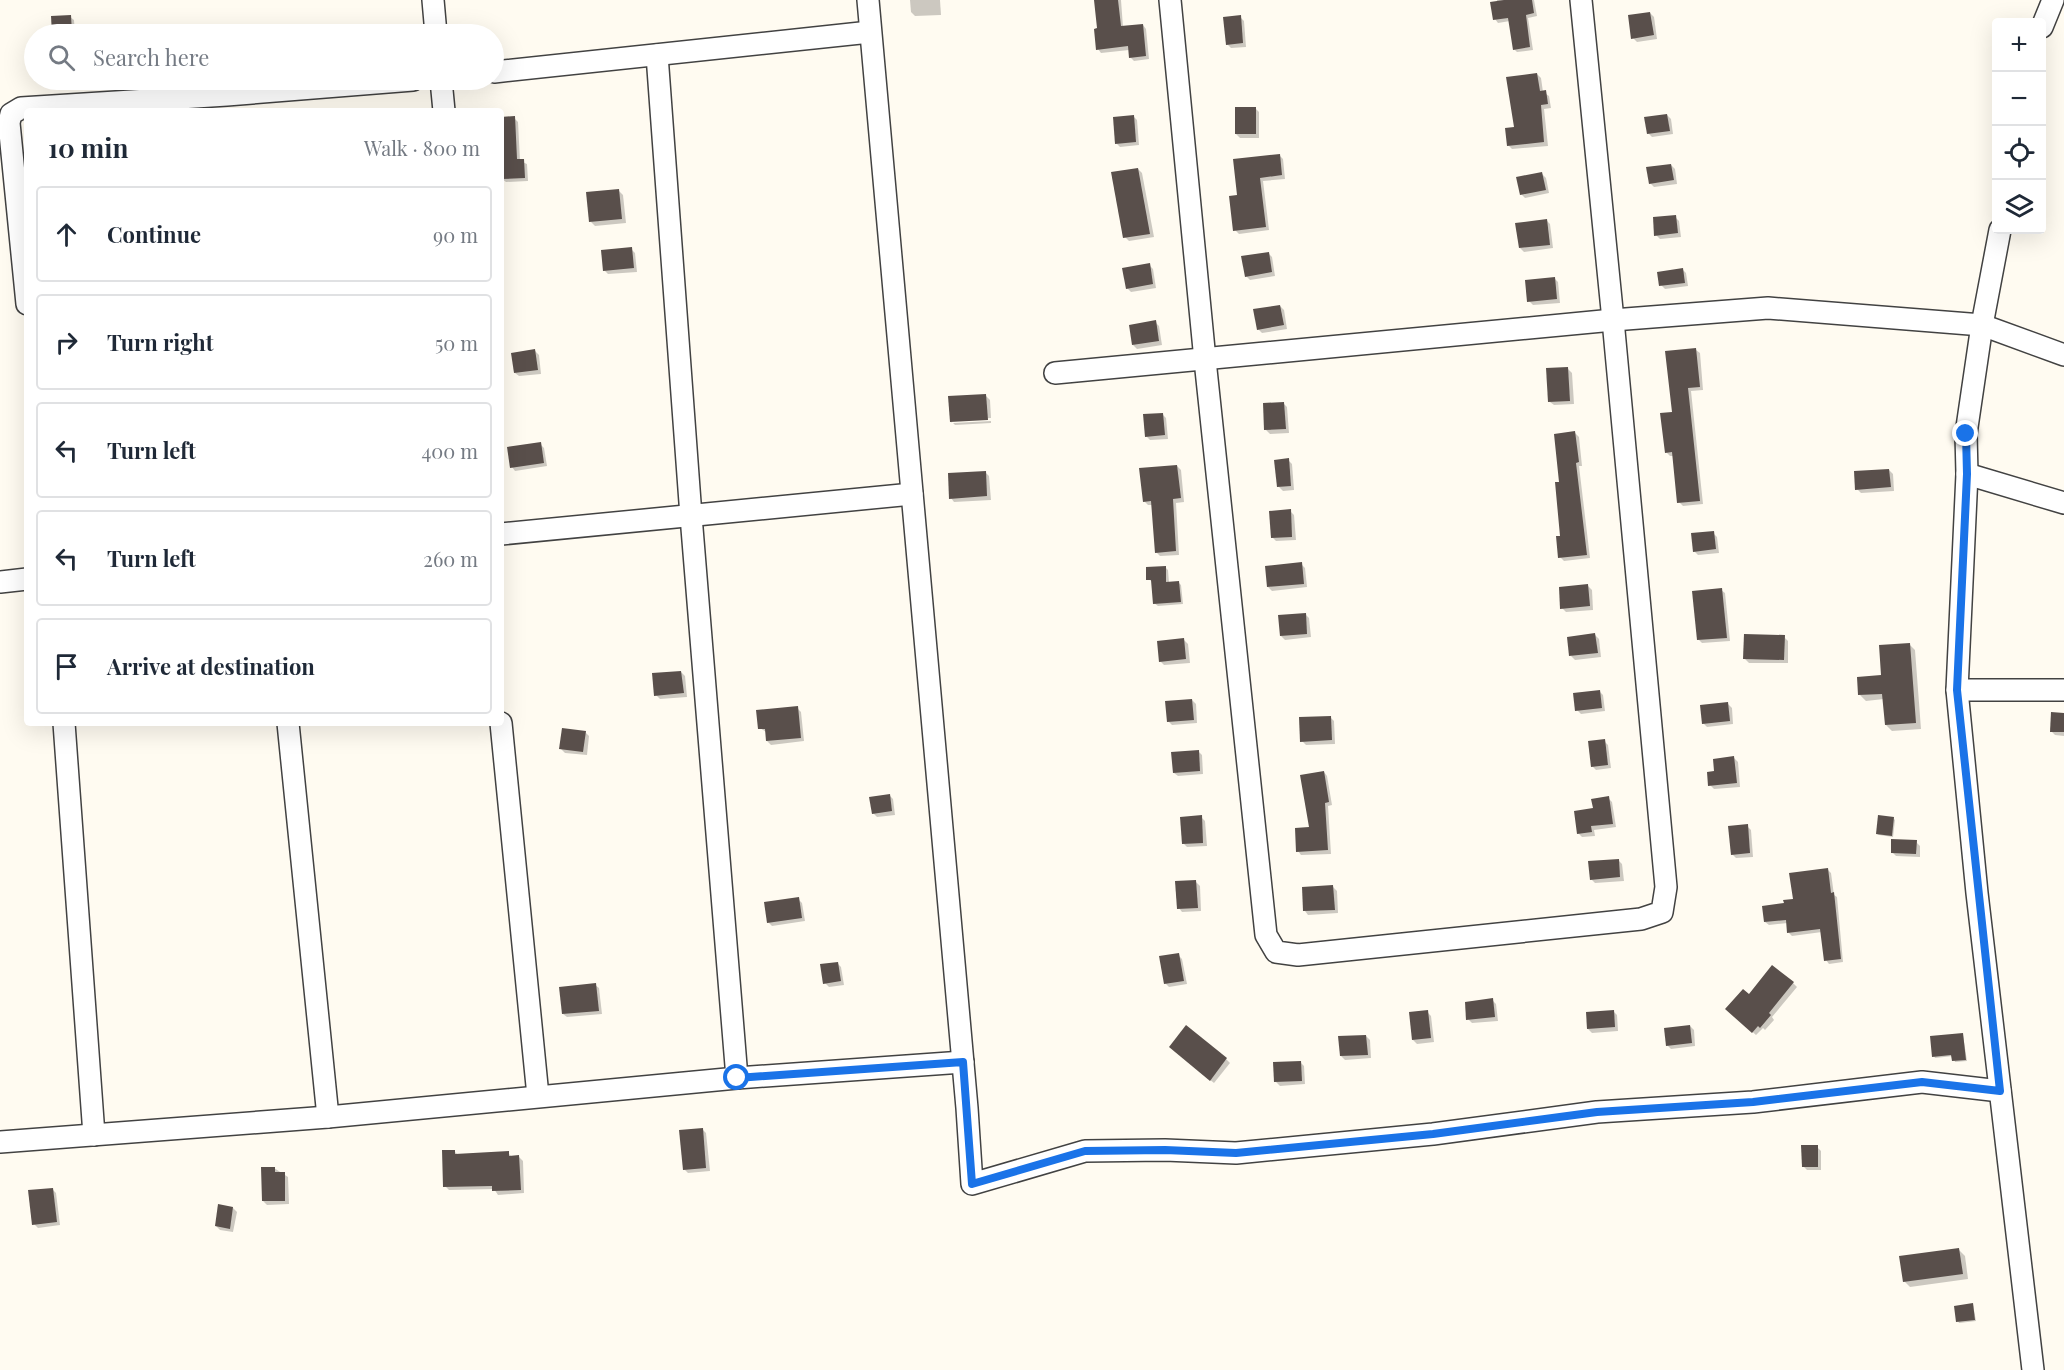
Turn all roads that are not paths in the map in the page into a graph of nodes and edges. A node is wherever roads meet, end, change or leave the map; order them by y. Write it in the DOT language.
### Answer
graph roads {
  1 [pos="433,0"];
  2 [pos="868,0"];
  3 [pos="1170,0"];
  4 [pos="1581,0"];
  5 [pos="2053,0"];
  6 [pos="2046,18"];
  7 [pos="435,24"];
  8 [pos="870,32"];
  9 [pos="657,55"];
  10 [pos="504,71"];
  11 [pos="332,90"];
  12 [pos="442,90"];
  13 [pos="227,103"];
  14 [pos="444,108"];
  15 [pos="1999,234"];
  16 [pos="24,274"];
  17 [pos="1613,320"];
  18 [pos="1982,325"];
  19 [pos="2064,355"];
  20 [pos="1205,360"];
  21 [pos="1054,373"];
  22 [pos="1967,474"];
  23 [pos="912,494"];
  24 [pos="2064,503"];
  25 [pos="691,516"];
  26 [pos="504,534"];
  27 [pos="24,579"];
  28 [pos="0,582"];
  29 [pos="1957,690"];
  30 [pos="2064,690"];
  31 [pos="64,726"];
  32 [pos="288,726"];
  33 [pos="501,726"];
  34 [pos="963,1062"];
  35 [pos="737,1078"];
  36 [pos="2000,1091"];
  37 [pos="538,1096"];
  38 [pos="328,1117"];
  39 [pos="94,1135"];
  40 [pos="0,1142"];
  41 [pos="2033,1370"];
  1 -- 7 [label="street"];
  2 -- 8 [label="street"];
  3 -- 20 [label="street"];
  4 -- 17 [label="street"];
  5 -- 6 [label="street"];
  8 -- 9 [label="street"];
  8 -- 23 [label="street"];
  9 -- 10 [label="street"];
  9 -- 25 [label="street"];
  11 -- 13 [label="street"];
  12 -- 14 [label="street"];
  13 -- 16 [label="street"];
  15 -- 18 [label="street"];
  17 -- 18 [label="street"];
  17 -- 20 [label="street"];
  17 -- 20 [label="street"];
  18 -- 19 [label="street"];
  18 -- 22 [label="street"];
  20 -- 21 [label="street"];
  22 -- 24 [label="street"];
  22 -- 29 [label="street"];
  23 -- 25 [label="street"];
  23 -- 34 [label="street"];
  25 -- 26 [label="street"];
  25 -- 35 [label="street"];
  27 -- 28 [label="street"];
  29 -- 30 [label="street"];
  29 -- 36 [label="street"];
  31 -- 39 [label="street"];
  32 -- 38 [label="street"];
  33 -- 37 [label="street"];
  34 -- 35 [label="street"];
  34 -- 36 [label="street"];
  35 -- 37 [label="street"];
  36 -- 41 [label="street"];
  37 -- 38 [label="street"];
  38 -- 39 [label="street"];
  39 -- 40 [label="street"];
}
